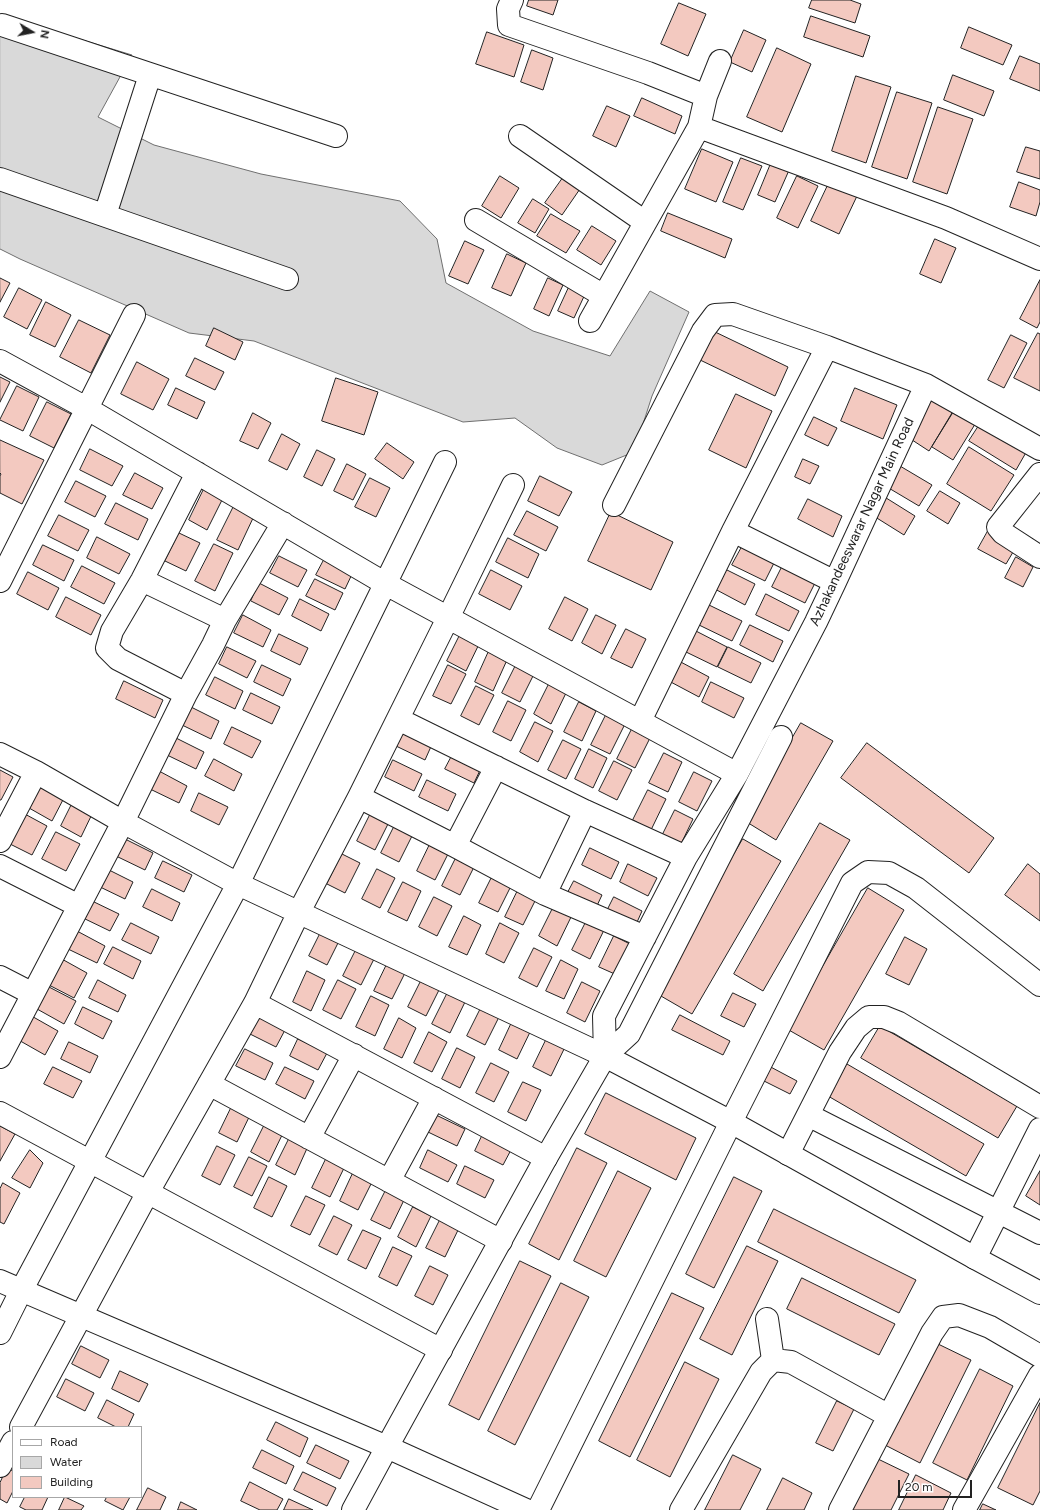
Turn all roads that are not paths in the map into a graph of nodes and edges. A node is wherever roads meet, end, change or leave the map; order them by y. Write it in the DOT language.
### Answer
graph roads {
  1 [pos="512,0"];
  2 [pos="2,26"];
  3 [pos="720,61"];
  4 [pos="150,75"];
  5 [pos="706,96"];
  6 [pos="699,127"];
  7 [pos="336,136"];
  8 [pos="520,136"];
  9 [pos="0,179"];
  10 [pos="105,215"];
  11 [pos="476,220"];
  12 [pos="645,222"];
  13 [pos="1040,259"];
  14 [pos="287,279"];
  15 [pos="604,296"];
  16 [pos="134,315"];
  17 [pos="590,321"];
  18 [pos="827,347"];
  19 [pos="0,361"];
  20 [pos="926,385"];
  21 [pos="86,408"];
  22 [pos="1040,449"];
  23 [pos="445,462"];
  24 [pos="198,473"];
  25 [pos="1040,474"];
  26 [pos="513,485"];
  27 [pos="614,505"];
  28 [pos="283,523"];
  29 [pos="734,531"];
  30 [pos="1040,557"];
  31 [pos="142,580"];
  32 [pos="0,581"];
  33 [pos="835,582"];
  34 [pos="386,584"];
  35 [pos="448,618"];
  36 [pos="225,620"];
  37 [pos="186,694"];
  38 [pos="398,719"];
  39 [pos="640,722"];
  40 [pos="782,737"];
  41 [pos="0,754"];
  42 [pos="496,767"];
  43 [pos="36,772"];
  44 [pos="737,774"];
  45 [pos="359,797"];
  46 [pos="585,811"];
  47 [pos="124,822"];
  48 [pos="0,841"];
  49 [pos="455,846"];
  50 [pos="686,857"];
  51 [pos="0,866"];
  52 [pos="238,884"];
  53 [pos="545,894"];
  54 [pos="79,906"];
  55 [pos="299,912"];
  56 [pos="645,937"];
  57 [pos="0,977"];
  58 [pos="1040,985"];
  59 [pos="33,994"];
  60 [pos="255,1003"];
  61 [pos="354,1055"];
  62 [pos="605,1056"];
  63 [pos="0,1057"];
  64 [pos="209,1084"];
  65 [pos="434,1098"];
  66 [pos="1040,1107"];
  67 [pos="0,1113"];
  68 [pos="808,1115"];
  69 [pos="731,1122"];
  70 [pos="1040,1129"];
  71 [pos="309,1138"];
  72 [pos="788,1154"];
  73 [pos="546,1158"];
  74 [pos="91,1162"];
  75 [pos="389,1181"];
  76 [pos="148,1192"];
  77 [pos="998,1211"];
  78 [pos="1040,1233"];
  79 [pos="501,1241"];
  80 [pos="975,1258"];
  81 [pos="0,1281"];
  82 [pos="21,1291"];
  83 [pos="1040,1293"];
  84 [pos="82,1316"];
  85 [pos="767,1319"];
  86 [pos="0,1333"];
  87 [pos="441,1350"];
  88 [pos="1040,1356"];
  89 [pos="773,1360"];
  90 [pos="1040,1375"];
  91 [pos="889,1416"];
  92 [pos="22,1426"];
  93 [pos="12,1444"];
  94 [pos="387,1447"];
  95 [pos="0,1466"];
  96 [pos="490,1502"];
  97 [pos="353,1510"];
  98 [pos="526,1510"];
  99 [pos="538,1510"];
  100 [pos="681,1510"];
  101 [pos="840,1510"];
  102 [pos="964,1510"];
  1 -- 5 [label="street"];
  2 -- 4 [label="street"];
  3 -- 5 [label="street"];
  4 -- 7 [label="street"];
  4 -- 10 [label="street"];
  5 -- 6 [label="street"];
  6 -- 12 [label="street"];
  6 -- 13 [label="street"];
  8 -- 12 [label="street"];
  9 -- 10 [label="street"];
  10 -- 14 [label="street"];
  11 -- 15 [label="street"];
  12 -- 15 [label="street"];
  15 -- 17 [label="street"];
  16 -- 21 [label="street"];
  18 -- 20 [label="street"];
  18 -- 27 [label="street"];
  18 -- 29 [label="street"];
  19 -- 21 [label="street"];
  20 -- 22 [label="street"];
  20 -- 33 [label="street, Azhakandeeswarar Nagar Main Road"];
  21 -- 24 [label="street"];
  21 -- 32 [label="street"];
  23 -- 34 [label="street"];
  24 -- 28 [label="street"];
  24 -- 31 [label="street"];
  25 -- 30 [label="street"];
  26 -- 35 [label="street"];
  28 -- 34 [label="street"];
  28 -- 36 [label="street"];
  29 -- 33 [label="street"];
  29 -- 39 [label="street"];
  31 -- 36 [label="street"];
  31 -- 37 [label="street"];
  33 -- 44 [label="street, Azhakandeeswarar Nagar Main Road"];
  34 -- 35 [label="street"];
  34 -- 52 [label="street"];
  35 -- 38 [label="street"];
  35 -- 39 [label="street"];
  36 -- 37 [label="street"];
  37 -- 47 [label="street"];
  38 -- 42 [label="street"];
  38 -- 45 [label="street"];
  39 -- 44 [label="street"];
  40 -- 62 [label="street"];
  41 -- 43 [label="street"];
  42 -- 46 [label="street"];
  42 -- 49 [label="street"];
  43 -- 47 [label="street"];
  43 -- 48 [label="street"];
  44 -- 50 [label="street, Azhakandeeswarar Nagar Main Road"];
  45 -- 49 [label="street"];
  45 -- 55 [label="street"];
  46 -- 50 [label="street"];
  46 -- 53 [label="street"];
  47 -- 52 [label="street"];
  47 -- 54 [label="street"];
  49 -- 53 [label="street"];
  50 -- 56 [label="street, Azhakandeeswarar Nagar Main Road"];
  51 -- 54 [label="street"];
  52 -- 55 [label="street"];
  52 -- 74 [label="street"];
  53 -- 56 [label="street"];
  54 -- 59 [label="street"];
  55 -- 60 [label="street"];
  55 -- 62 [label="street"];
  56 -- 62 [label="street, Azhakandeeswarar Nagar Main Road"];
  57 -- 59 [label="street"];
  58 -- 69 [label="street"];
  59 -- 63 [label="street"];
  60 -- 61 [label="street"];
  60 -- 64 [label="street"];
  61 -- 65 [label="street"];
  61 -- 71 [label="street"];
  62 -- 69 [label="street"];
  62 -- 73 [label="street"];
  64 -- 71 [label="street"];
  64 -- 76 [label="street"];
  65 -- 73 [label="street"];
  65 -- 75 [label="street"];
  66 -- 68 [label="street"];
  67 -- 74 [label="street"];
  68 -- 72 [label="street"];
  68 -- 77 [label="street"];
  69 -- 72 [label="street"];
  69 -- 99 [label="street"];
  70 -- 77 [label="street"];
  71 -- 75 [label="street"];
  72 -- 80 [label="street"];
  73 -- 79 [label="street"];
  74 -- 76 [label="street"];
  74 -- 82 [label="street"];
  75 -- 79 [label="street"];
  76 -- 84 [label="street"];
  76 -- 87 [label="street"];
  77 -- 78 [label="street"];
  77 -- 80 [label="street"];
  79 -- 87 [label="street"];
  80 -- 83 [label="street"];
  81 -- 82 [label="street"];
  82 -- 84 [label="street"];
  82 -- 86 [label="street"];
  84 -- 92 [label="street"];
  84 -- 94 [label="street"];
  85 -- 89 [label="street"];
  87 -- 94 [label="street"];
  88 -- 91 [label="street"];
  89 -- 91 [label="street"];
  89 -- 100 [label="street"];
  90 -- 102 [label="street"];
  91 -- 101 [label="street"];
  93 -- 95 [label="street"];
  94 -- 96 [label="street"];
  94 -- 97 [label="street"];
  96 -- 98 [label="street"];
}
